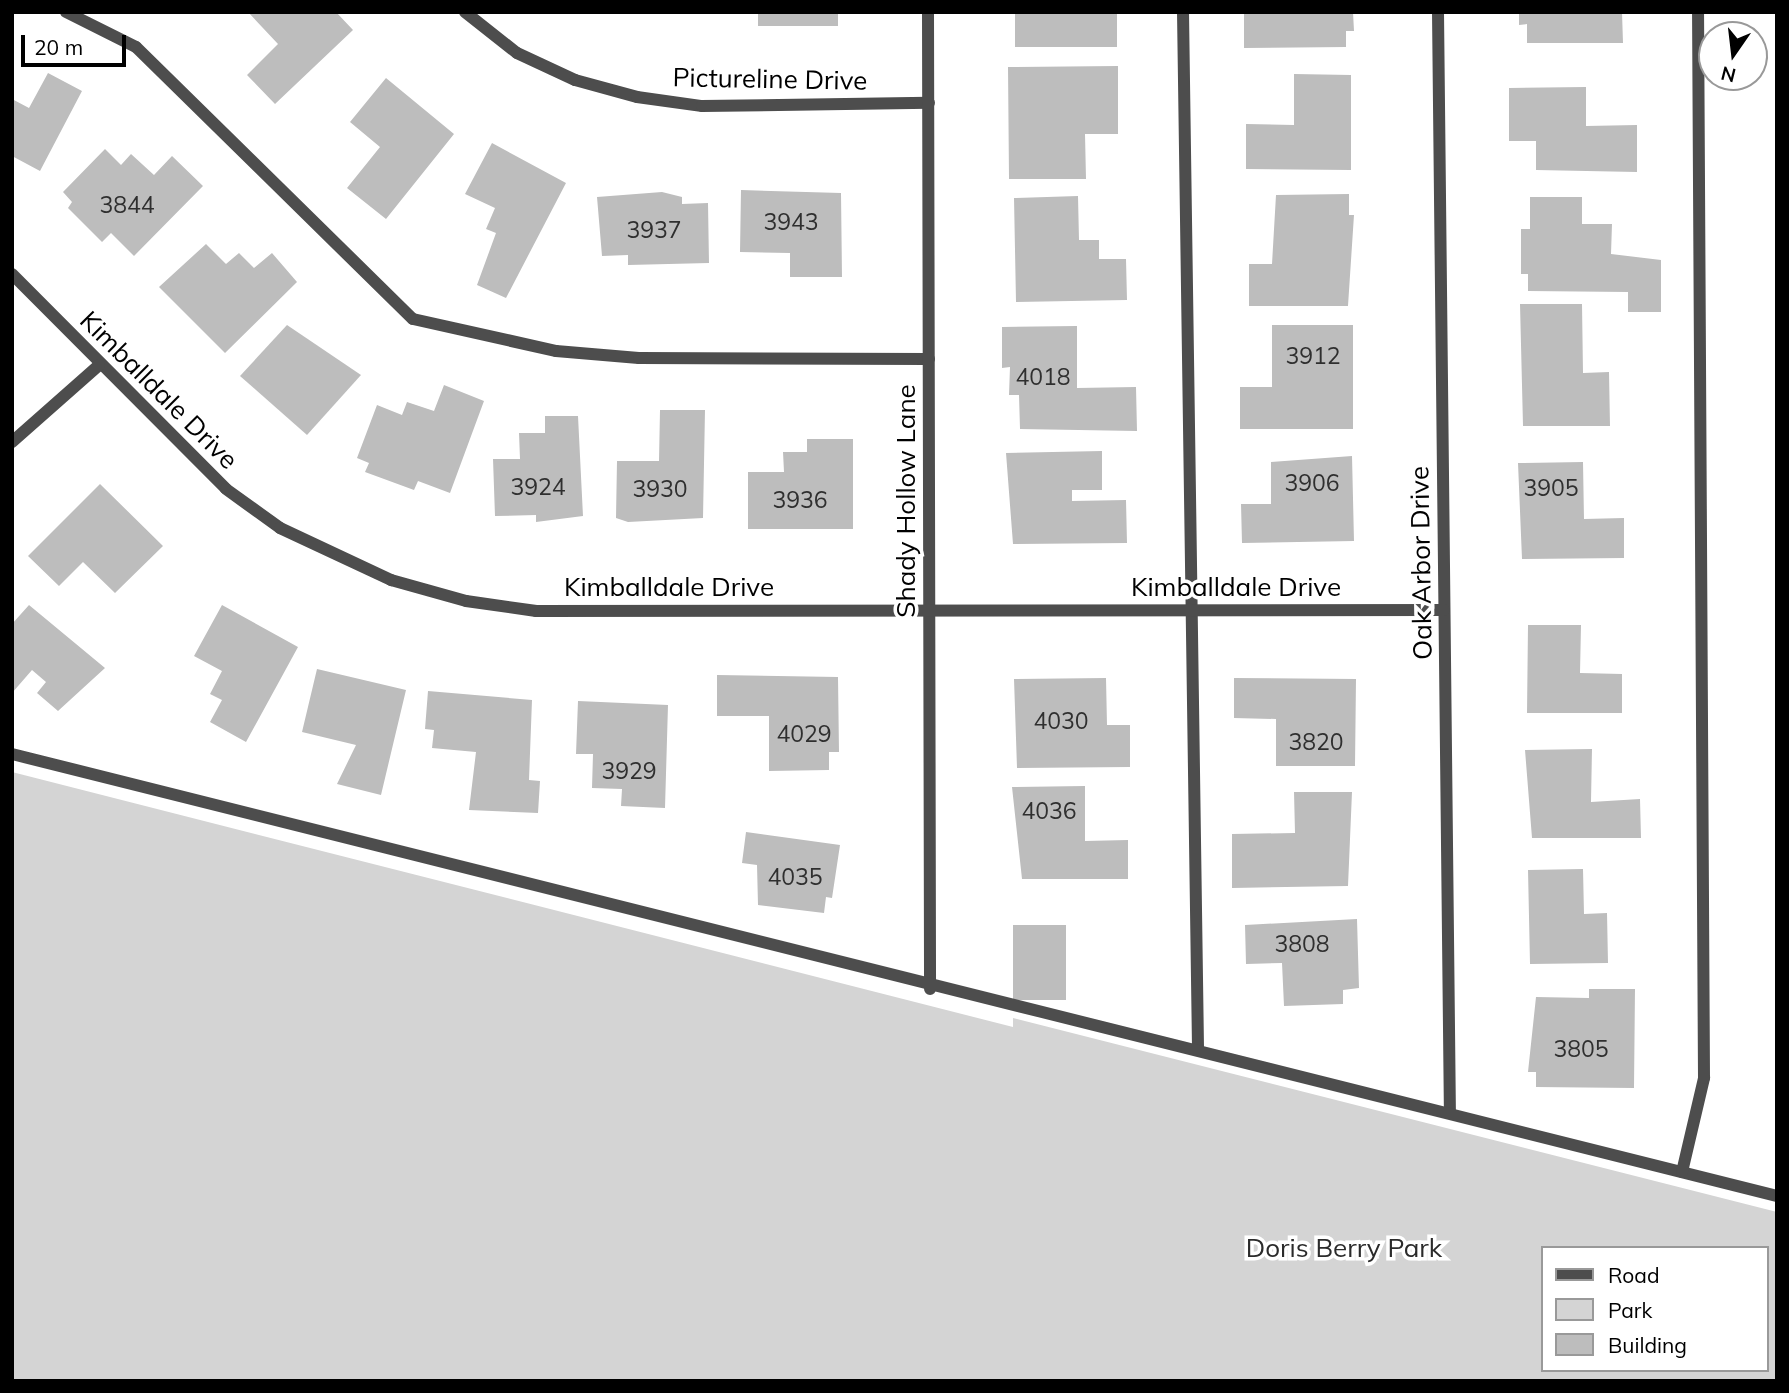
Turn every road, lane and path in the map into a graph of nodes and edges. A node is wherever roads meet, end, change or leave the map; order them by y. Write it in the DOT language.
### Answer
graph roads {
  1 [pos="66,12"];
  2 [pos="465,12"];
  3 [pos="928,12"];
  4 [pos="1183,12"];
  5 [pos="1438,12"];
  6 [pos="1698,12"];
  7 [pos="929,103"];
  8 [pos="12,274"];
  9 [pos="929,359"];
  10 [pos="99,365"];
  11 [pos="12,442"];
  12 [pos="929,609"];
  13 [pos="1189,610"];
  14 [pos="1444,611"];
  15 [pos="12,754"];
  16 [pos="930,989"];
  17 [pos="1198,1049"];
  18 [pos="1450,1113"];
  19 [pos="1682,1172"];
  20 [pos="1777,1196"];
  1 -- 9 [label="street"];
  2 -- 7 [label="street, Pictureline Drive"];
  3 -- 7 [label="street, Shady Hollow Lane"];
  4 -- 13 [label="street"];
  5 -- 14 [label="street, Oak Arbor Drive"];
  6 -- 19 [label="street"];
  7 -- 9 [label="street, Shady Hollow Lane"];
  8 -- 10 [label="street, Kimballdale Drive"];
  9 -- 12 [label="street, Shady Hollow Lane"];
  10 -- 11 [label="street"];
  10 -- 12 [label="street, Kimballdale Drive"];
  12 -- 13 [label="street, Kimballdale Drive"];
  12 -- 16 [label="street, Shady Hollow Lane"];
  13 -- 14 [label="street, Kimballdale Drive"];
  13 -- 17 [label="street"];
  14 -- 18 [label="street, Oak Arbor Drive"];
  15 -- 16 [label="street"];
  16 -- 17 [label="street"];
  17 -- 18 [label="street"];
  18 -- 19 [label="street"];
  19 -- 20 [label="street"];
}
